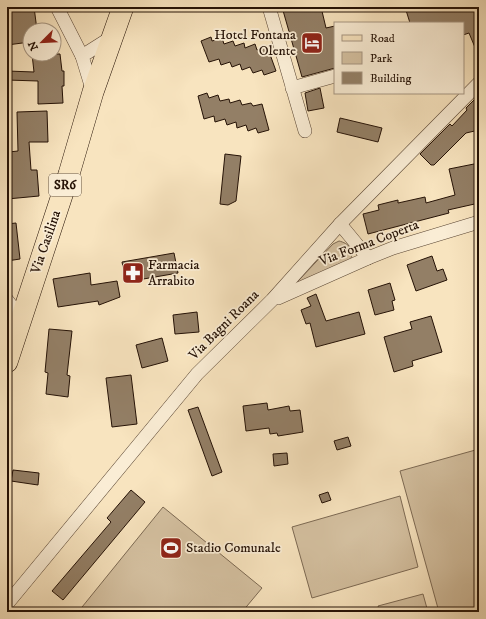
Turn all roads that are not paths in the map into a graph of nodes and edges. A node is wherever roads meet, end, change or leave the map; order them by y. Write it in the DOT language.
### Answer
graph roads {
  1 [pos="57,7"];
  2 [pos="123,7"];
  3 [pos="269,7"];
  4 [pos="112,36"];
  5 [pos="82,56"];
  6 [pos="334,76"];
  7 [pos="479,83"];
  8 [pos="292,88"];
  9 [pos="93,92"];
  10 [pos="305,131"];
  11 [pos="479,222"];
  12 [pos="340,224"];
  13 [pos="368,258"];
  14 [pos="7,300"];
  15 [pos="272,300"];
  16 [pos="21,318"];
  17 [pos="7,362"];
  18 [pos="7,604"];
  1 -- 5 [label="street"];
  2 -- 4 [label="main road, Via Casilina / SR6"];
  3 -- 8 [label="street"];
  4 -- 5 [label="street"];
  4 -- 9 [label="main road, Via Casilina / SR6"];
  5 -- 9 [label="street"];
  6 -- 8 [label="street"];
  7 -- 12 [label="street, Via Bagni Roana"];
  8 -- 10 [label="street"];
  9 -- 16 [label="main road, Via Casilina / SR6"];
  11 -- 13 [label="street, Via Forma Coperta"];
  12 -- 13 [label="street"];
  12 -- 15 [label="street, Via Bagni Roana"];
  13 -- 15 [label="street, Via Forma Coperta"];
  14 -- 16 [label="street"];
  15 -- 18 [label="street, Via Bagni Roana"];
  16 -- 17 [label="main road, Via Casilina / SR6"];
}
